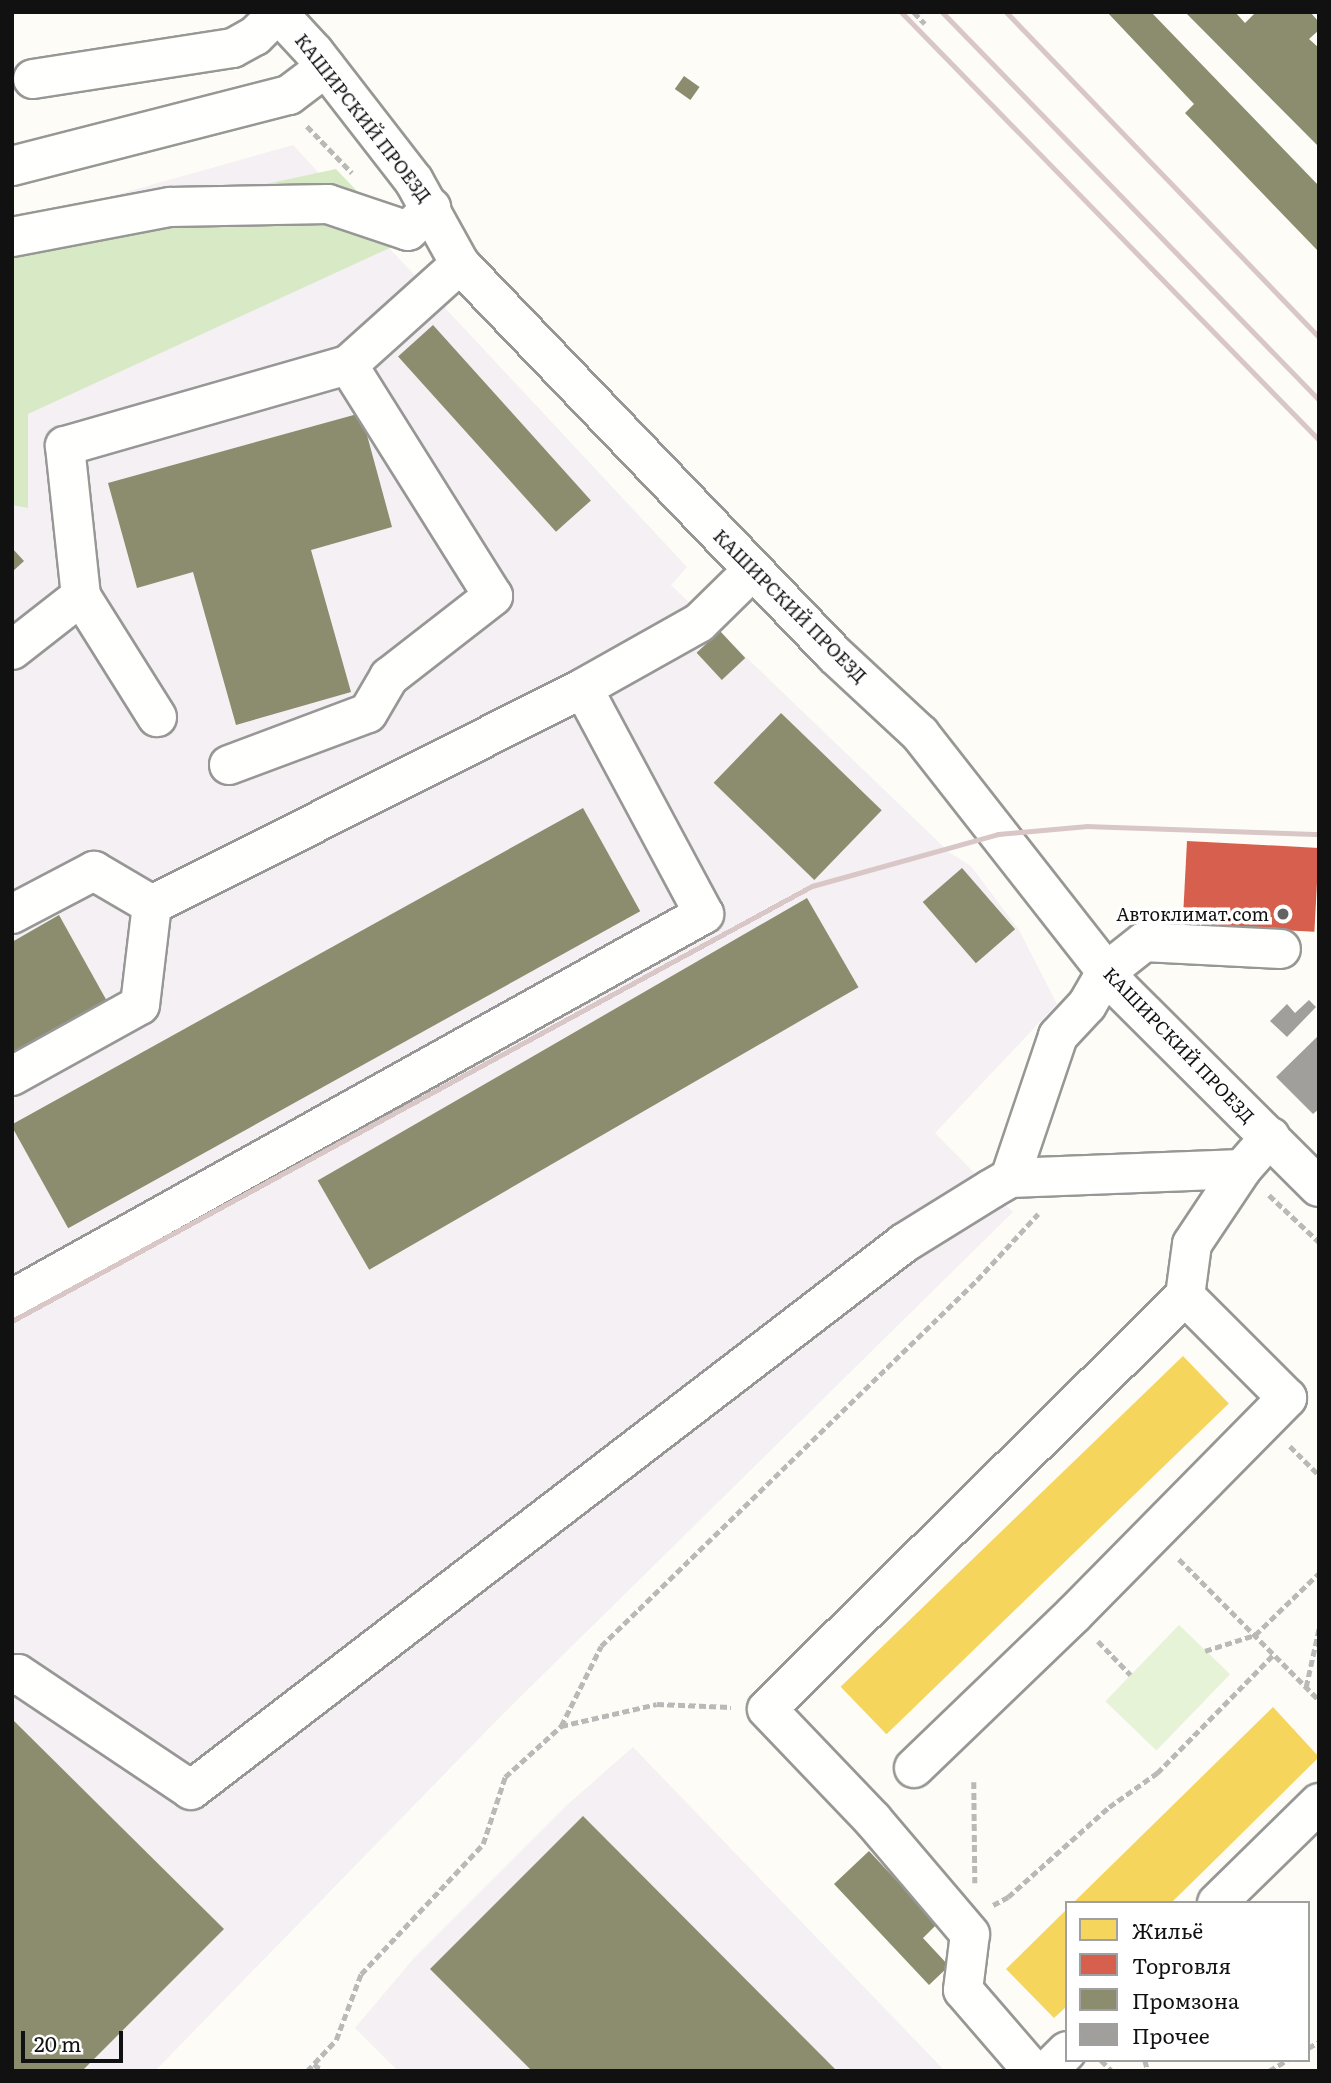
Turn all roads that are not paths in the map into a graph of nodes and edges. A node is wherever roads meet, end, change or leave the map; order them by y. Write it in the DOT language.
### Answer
graph roads {
  1 [pos="278,13"];
  2 [pos="326,67"];
  3 [pos="33,79"];
  4 [pos="12,166"];
  5 [pos="431,208"];
  6 [pos="12,237"];
  7 [pos="460,264"];
  8 [pos="348,365"];
  9 [pos="753,570"];
  10 [pos="81,596"];
  11 [pos="12,650"];
  12 [pos="583,688"];
  13 [pos="157,717"];
  14 [pos="229,765"];
  15 [pos="152,905"];
  16 [pos="12,914"];
  17 [pos="1281,949"];
  18 [pos="1106,972"];
  19 [pos="12,1076"];
  20 [pos="1270,1137"];
  21 [pos="1242,1169"];
  22 [pos="1010,1178"];
  23 [pos="1319,1187"];
  24 [pos="1185,1296"];
  25 [pos="12,1299"];
  26 [pos="12,1676"];
  27 [pos="914,1768"];
  28 [pos="1319,1803"];
  29 [pos="1219,1901"];
  30 [pos="1065,2053"];
  31 [pos="1033,2071"];
  32 [pos="1047,2071"];
  1 -- 2 [label="street, КАШИРСКИЙ ПРОЕЗД"];
  1 -- 3 [label="street"];
  2 -- 4 [label="street"];
  2 -- 5 [label="street, КАШИРСКИЙ ПРОЕЗД"];
  5 -- 6 [label="street"];
  5 -- 7 [label="street, КАШИРСКИЙ ПРОЕЗД"];
  7 -- 8 [label="street"];
  7 -- 9 [label="street, КАШИРСКИЙ ПРОЕЗД"];
  8 -- 10 [label="street"];
  8 -- 14 [label="street"];
  9 -- 12 [label="street"];
  9 -- 18 [label="street, КАШИРСКИЙ ПРОЕЗД"];
  10 -- 11 [label="street"];
  10 -- 13 [label="street"];
  12 -- 15 [label="street"];
  12 -- 25 [label="street"];
  15 -- 16 [label="street"];
  15 -- 19 [label="street"];
  17 -- 18 [label="street"];
  18 -- 20 [label="street, КАШИРСКИЙ ПРОЕЗД"];
  18 -- 22 [label="street"];
  20 -- 21 [label="street"];
  20 -- 23 [label="street, КАШИРСКИЙ ПРОЕЗД"];
  21 -- 22 [label="street"];
  21 -- 24 [label="street"];
  22 -- 26 [label="street"];
  24 -- 27 [label="street"];
  24 -- 31 [label="street"];
  28 -- 29 [label="street"];
  30 -- 32 [label="street"];
}
